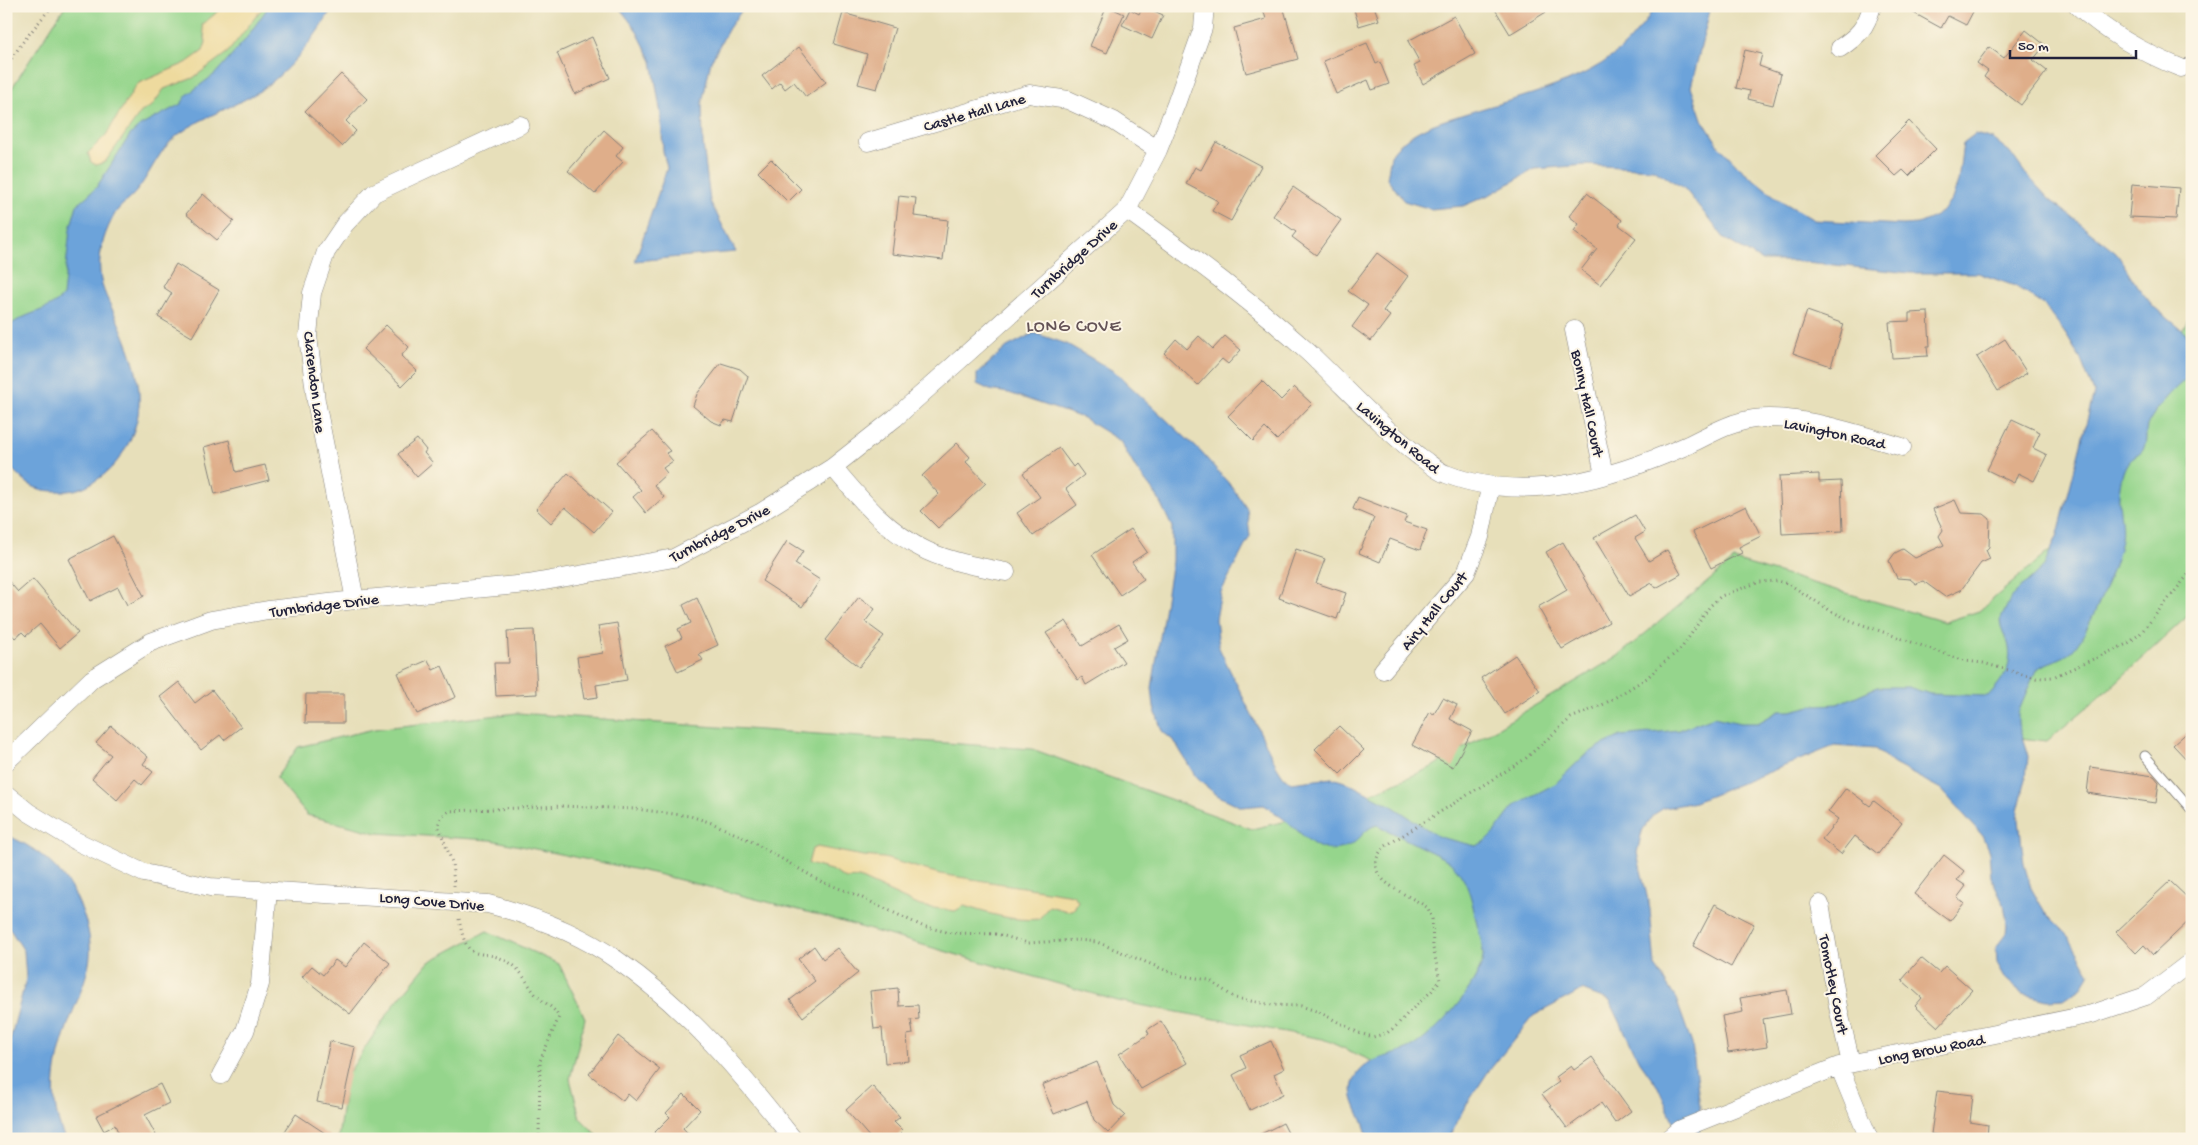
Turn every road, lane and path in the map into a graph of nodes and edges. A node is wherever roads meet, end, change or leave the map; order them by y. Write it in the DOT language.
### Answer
graph roads {
  1 [pos="52,6"];
  2 [pos="1205,6"];
  3 [pos="1872,6"];
  4 [pos="2078,6"];
  5 [pos="1840,48"];
  6 [pos="2187,65"];
  7 [pos="6,67"];
  8 [pos="520,124"];
  9 [pos="868,142"];
  10 [pos="1158,150"];
  11 [pos="1127,210"];
  12 [pos="1574,330"];
  13 [pos="1902,447"];
  14 [pos="833,466"];
  15 [pos="1604,475"];
  16 [pos="1490,488"];
  17 [pos="2192,570"];
  18 [pos="1006,572"];
  19 [pos="355,600"];
  20 [pos="1383,670"];
  21 [pos="2145,756"];
  22 [pos="6,762"];
  23 [pos="6,794"];
  24 [pos="2192,810"];
  25 [pos="268,890"];
  26 [pos="455,900"];
  27 [pos="1820,904"];
  28 [pos="2192,961"];
  29 [pos="1845,1065"];
  30 [pos="221,1075"];
  31 [pos="539,1139"];
  32 [pos="793,1139"];
  33 [pos="1668,1139"];
  34 [pos="1869,1139"];
  1 -- 7 [label="path"];
  2 -- 10 [label="street, Turnbridge Drive"];
  3 -- 5 [label="street"];
  4 -- 6 [label="street"];
  8 -- 19 [label="street, Clarendon Lane"];
  9 -- 10 [label="street, Castle Hall Lane"];
  10 -- 11 [label="street, Turnbridge Drive"];
  11 -- 14 [label="street, Turnbridge Drive"];
  11 -- 16 [label="street, Lavington Road"];
  12 -- 15 [label="street, Bonny Hall Court"];
  13 -- 15 [label="street, Lavington Road"];
  14 -- 18 [label="street"];
  14 -- 19 [label="street, Turnbridge Drive"];
  15 -- 16 [label="street, Lavington Road"];
  16 -- 20 [label="street, Airy Hall Court"];
  17 -- 26 [label="path"];
  19 -- 22 [label="street, Turnbridge Drive"];
  21 -- 24 [label="lane"];
  23 -- 25 [label="street, Long Cove Drive"];
  25 -- 26 [label="street, Long Cove Drive"];
  25 -- 30 [label="street"];
  26 -- 31 [label="path"];
  26 -- 32 [label="street, Long Cove Drive"];
  27 -- 29 [label="street, Tomotley Court"];
  28 -- 29 [label="street, Long Brow Road"];
  29 -- 33 [label="street, Long Brow Road"];
  29 -- 34 [label="street, Tomotley Court"];
}
